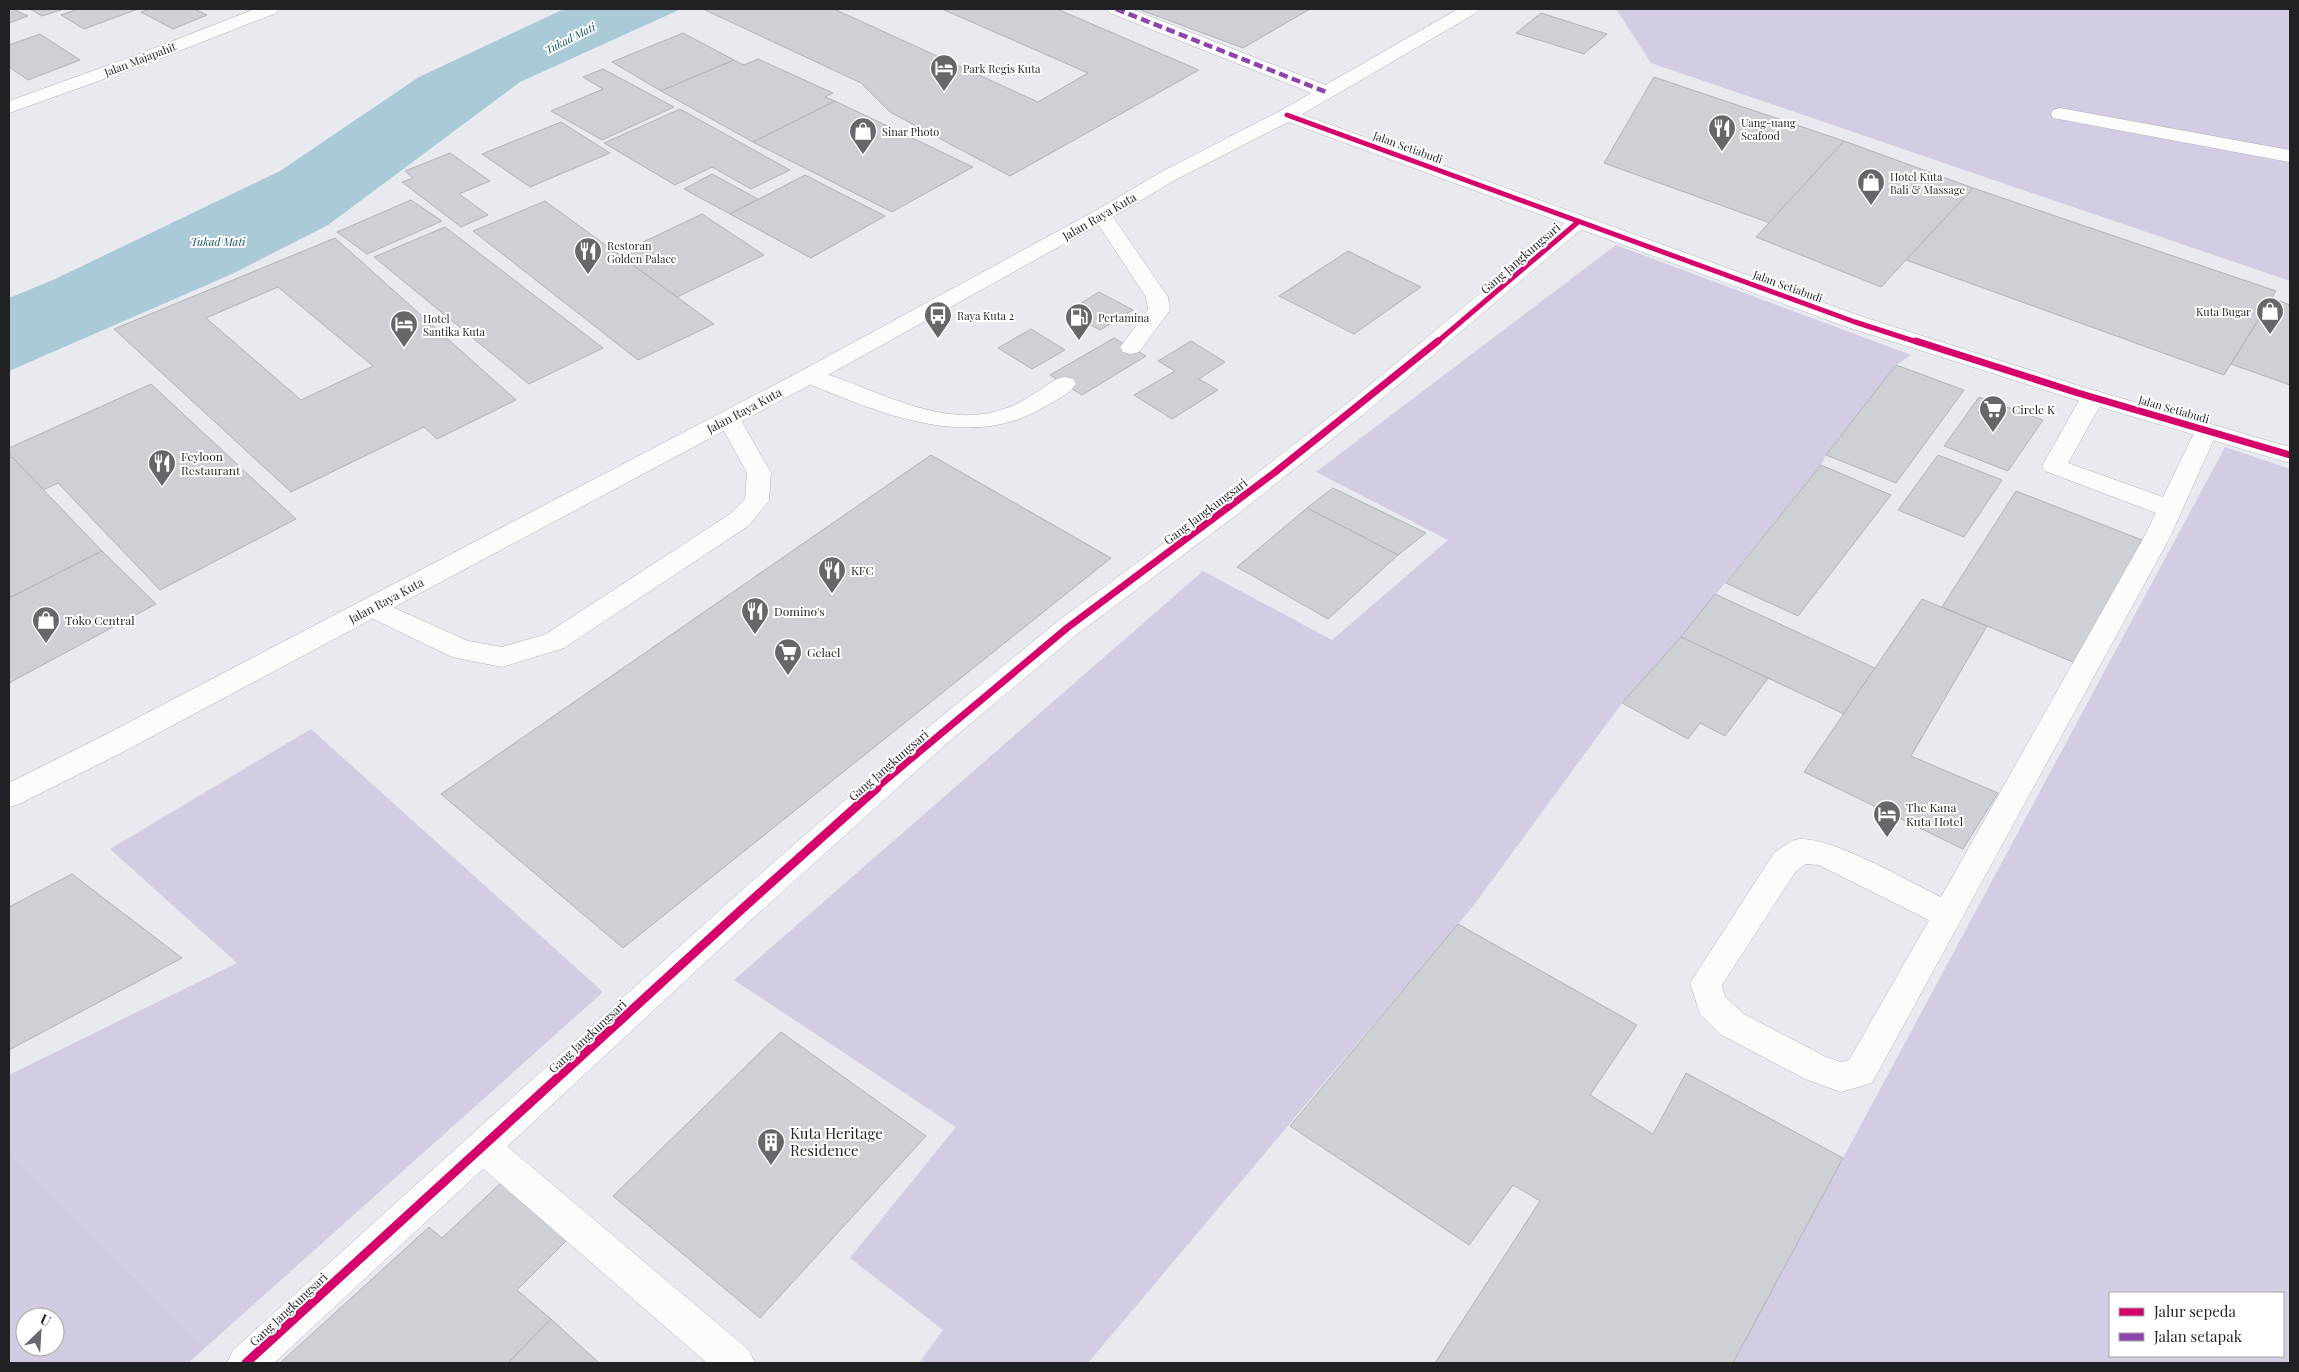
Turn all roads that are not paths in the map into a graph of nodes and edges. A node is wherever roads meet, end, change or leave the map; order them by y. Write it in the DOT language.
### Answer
graph roads {
  1 [pos="270,9"];
  2 [pos="1116,9"];
  3 [pos="1470,9"];
  4 [pos="1326,92"];
  5 [pos="9,107"];
  6 [pos="2060,114"];
  7 [pos="1287,115"];
  8 [pos="2290,156"];
  9 [pos="1102,215"];
  10 [pos="1578,222"];
  11 [pos="1131,347"];
  12 [pos="809,376"];
  13 [pos="1065,384"];
  14 [pos="2093,397"];
  15 [pos="729,418"];
  16 [pos="2206,430"];
  17 [pos="2290,455"];
  18 [pos="2170,509"];
  19 [pos="372,607"];
  20 [pos="9,796"];
  21 [pos="1948,915"];
  22 [pos="484,1148"];
  23 [pos="246,1363"];
  24 [pos="736,1363"];
  1 -- 5 [label="street, Jalan Majapahit"];
  2 -- 4 [label="street"];
  3 -- 4 [label="street, Jalan Raya Kuta"];
  4 -- 7 [label="street, Jalan Raya Kuta"];
  6 -- 8 [label="street"];
  7 -- 9 [label="street, Jalan Raya Kuta"];
  7 -- 10 [label="street, Jalan Setiabudi"];
  9 -- 11 [label="street"];
  9 -- 12 [label="street, Jalan Raya Kuta"];
  10 -- 14 [label="street, Jalan Setiabudi"];
  10 -- 22 [label="street, Gang Jangkungsari"];
  12 -- 13 [label="street"];
  12 -- 15 [label="street, Jalan Raya Kuta"];
  14 -- 16 [label="street, Jalan Setiabudi"];
  14 -- 18 [label="street"];
  15 -- 19 [label="street, Jalan Raya Kuta"];
  15 -- 19 [label="street"];
  16 -- 17 [label="street, Jalan Setiabudi"];
  16 -- 18 [label="street"];
  18 -- 21 [label="street"];
  19 -- 20 [label="street, Jalan Raya Kuta"];
  21 -- 21 [label="street"];
  22 -- 23 [label="street, Gang Jangkungsari"];
  22 -- 24 [label="street"];
}
